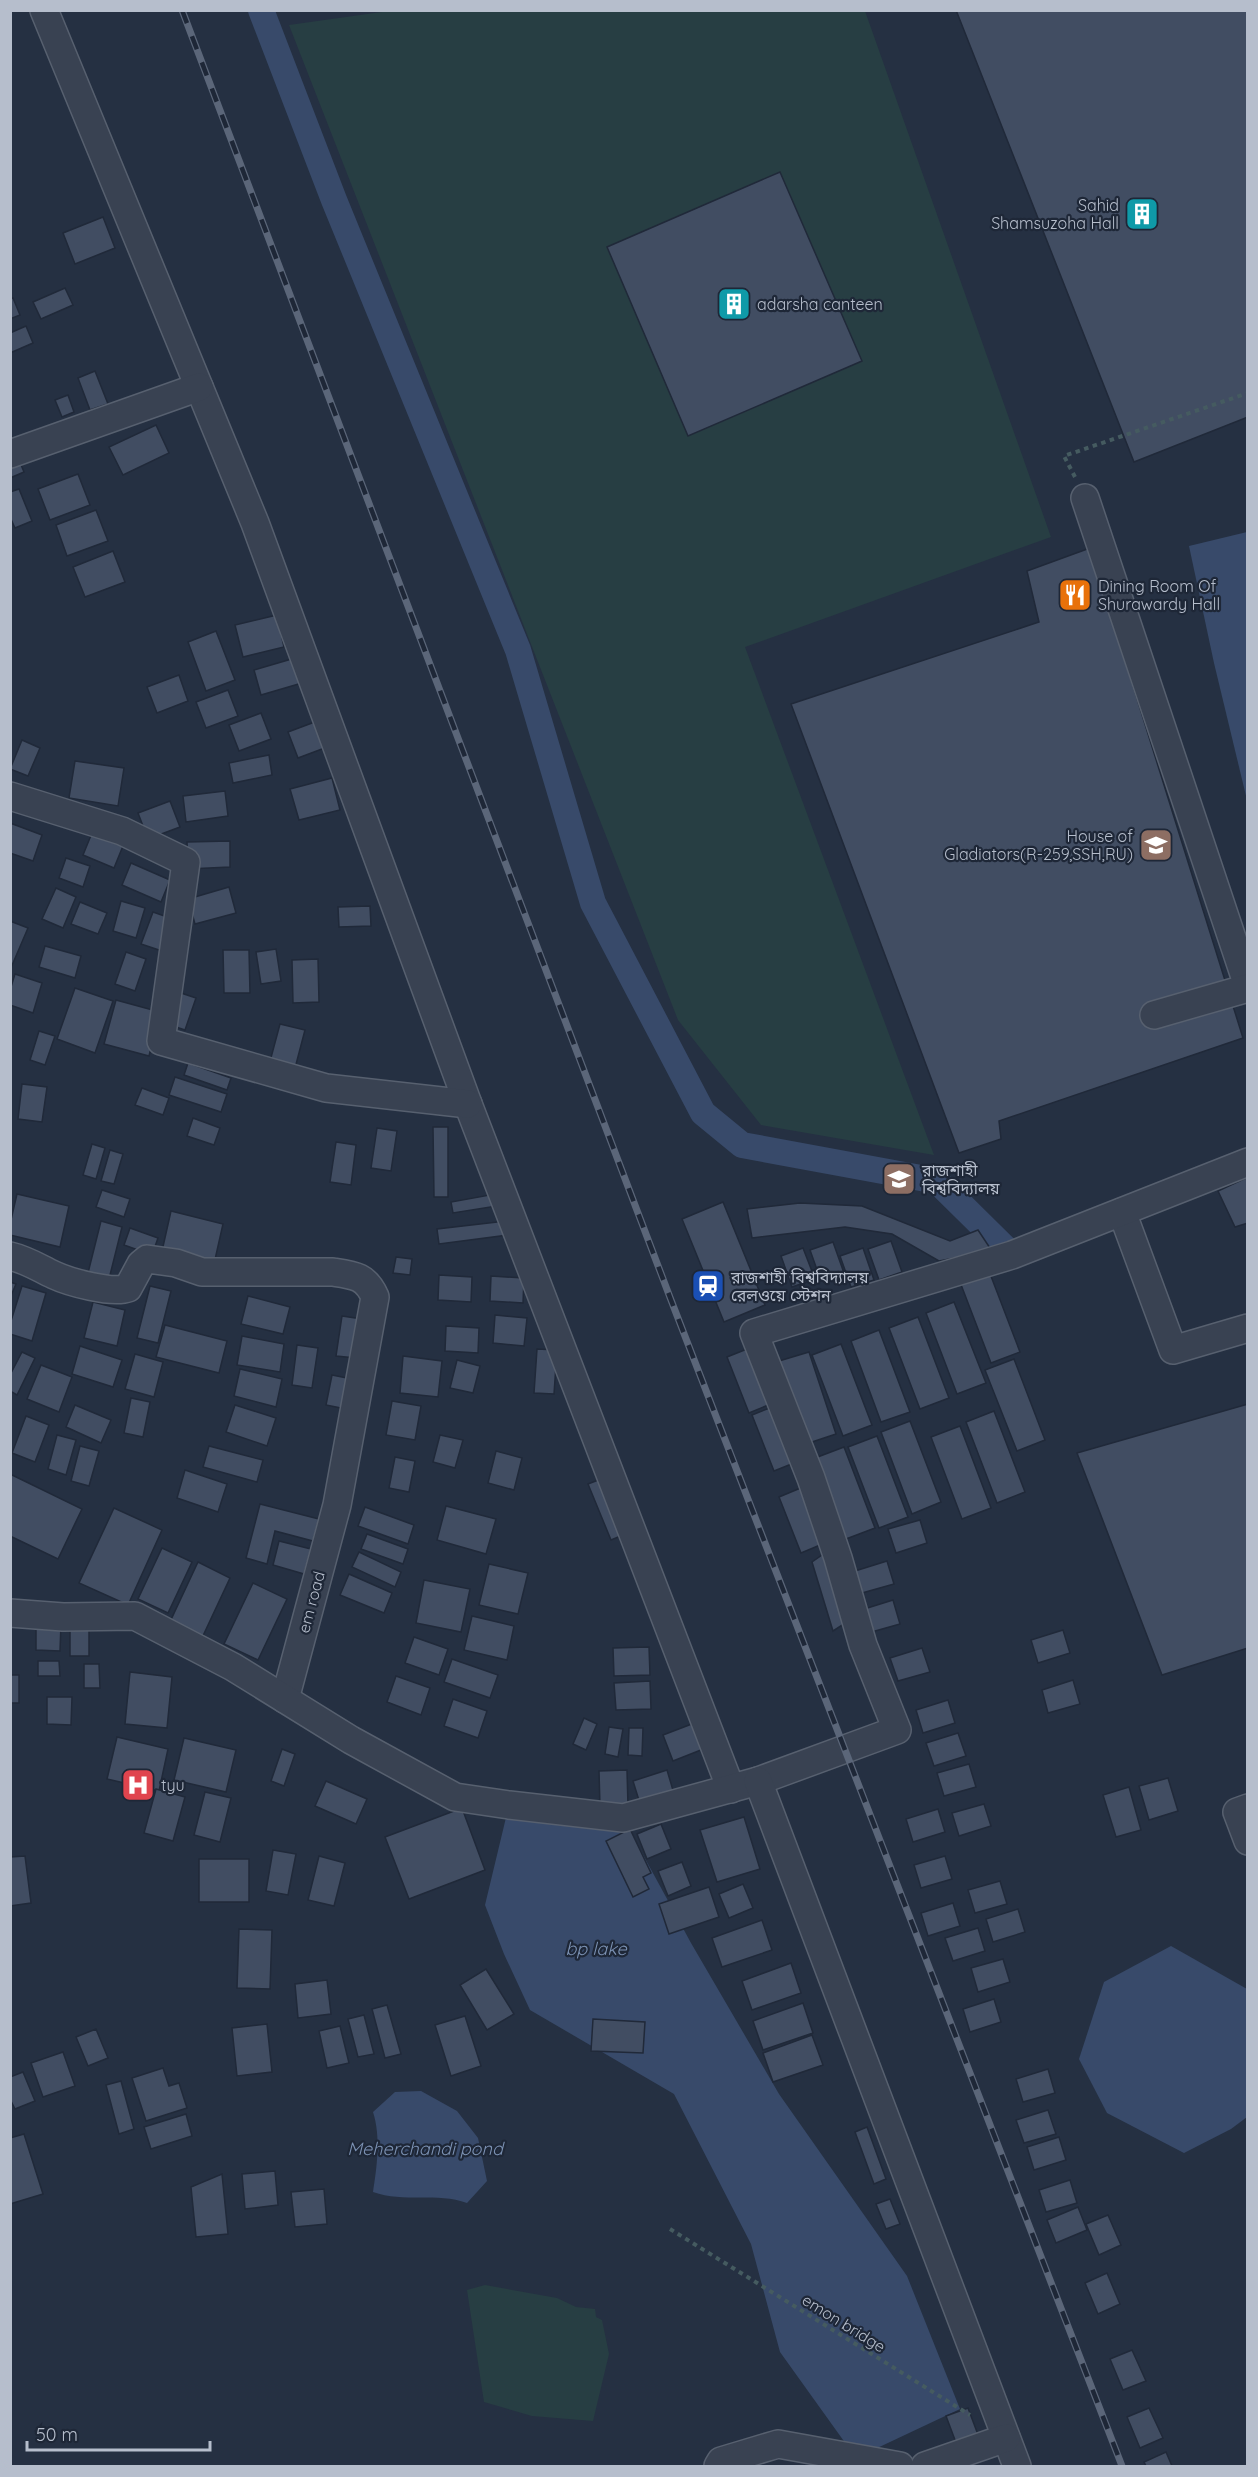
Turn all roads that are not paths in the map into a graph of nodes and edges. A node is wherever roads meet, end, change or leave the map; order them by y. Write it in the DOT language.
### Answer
graph roads {
  1 [pos="44,10"];
  2 [pos="199,387"];
  3 [pos="10,454"];
  4 [pos="1085,498"];
  5 [pos="10,796"];
  6 [pos="1248,987"];
  7 [pos="1154,1015"];
  8 [pos="468,1104"];
  9 [pos="1248,1162"];
  10 [pos="1122,1212"];
  11 [pos="10,1256"];
  12 [pos="1248,1328"];
  13 [pos="10,1613"];
  14 [pos="285,1699"];
  15 [pos="758,1781"];
  16 [pos="731,1789"];
  17 [pos="1248,1808"];
  18 [pos="1248,1841"];
  19 [pos="1006,2438"];
  20 [pos="820,2458"];
  21 [pos="718,2466"];
  22 [pos="900,2466"];
  23 [pos="925,2466"];
  24 [pos="1017,2466"];
  1 -- 2 [label="street"];
  2 -- 3 [label="street"];
  2 -- 8 [label="street"];
  4 -- 6 [label="street"];
  5 -- 8 [label="street"];
  6 -- 7 [label="street"];
  8 -- 16 [label="street"];
  9 -- 10 [label="street"];
  10 -- 12 [label="street"];
  10 -- 15 [label="street"];
  11 -- 14 [label="street, em road"];
  13 -- 14 [label="street"];
  14 -- 16 [label="street"];
  15 -- 16 [label="street"];
  15 -- 19 [label="street"];
  17 -- 18 [label="street"];
  19 -- 23 [label="street"];
  19 -- 24 [label="street"];
  20 -- 21 [label="street"];
  20 -- 22 [label="street"];
}
